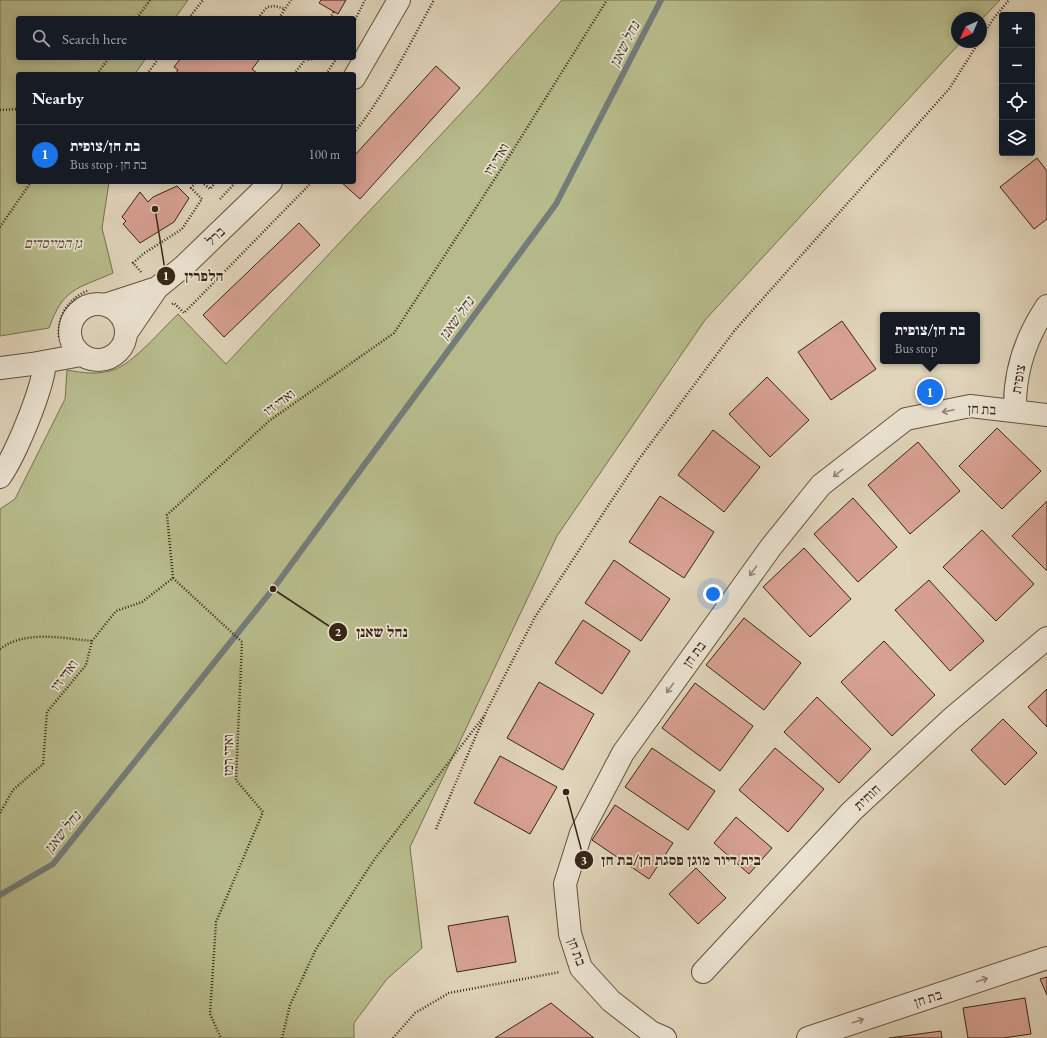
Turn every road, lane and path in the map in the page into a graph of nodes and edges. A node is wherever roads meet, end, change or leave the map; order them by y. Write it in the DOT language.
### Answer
graph roads {
  1 [pos="150,0"];
  2 [pos="203,0"];
  3 [pos="291,0"];
  4 [pos="365,0"];
  5 [pos="399,0"];
  6 [pos="434,0"];
  7 [pos="607,0"];
  8 [pos="1010,0"];
  9 [pos="285,9"];
  10 [pos="334,11"];
  11 [pos="138,16"];
  12 [pos="191,16"];
  13 [pos="260,16"];
  14 [pos="280,16"];
  15 [pos="331,16"];
  16 [pos="356,18"];
  17 [pos="987,29"];
  18 [pos="975,48"];
  19 [pos="107,60"];
  20 [pos="158,60"];
  21 [pos="305,60"];
  22 [pos="335,60"];
  23 [pos="98,72"];
  24 [pos="148,72"];
  25 [pos="296,72"];
  26 [pos="327,72"];
  27 [pos="356,75"];
  28 [pos="16,109"];
  29 [pos="0,110"];
  30 [pos="356,131"];
  31 [pos="30,184"];
  32 [pos="194,184"];
  33 [pos="204,184"];
  34 [pos="214,184"];
  35 [pos="270,184"];
  36 [pos="310,184"];
  37 [pos="0,227"];
  38 [pos="142,272"];
  39 [pos="157,288"];
  40 [pos="105,305"];
  41 [pos="1047,306"];
  42 [pos="169,308"];
  43 [pos="131,341"];
  44 [pos="86,361"];
  45 [pos="45,362"];
  46 [pos="0,368"];
  47 [pos="1014,411"];
  48 [pos="1047,415"];
  49 [pos="0,477"];
  50 [pos="173,578"];
  51 [pos="1047,638"];
  52 [pos="92,641"];
  53 [pos="0,649"];
  54 [pos="486,712"];
  55 [pos="0,813"];
  56 [pos="436,829"];
  57 [pos="1047,958"];
  58 [pos="581,968"];
  59 [pos="703,972"];
  60 [pos="221,1038"];
  61 [pos="282,1038"];
  62 [pos="393,1038"];
  63 [pos="665,1038"];
  64 [pos="808,1038"];
  1 -- 11 [label="path"];
  2 -- 12 [label="path"];
  3 -- 9 [label="path"];
  4 -- 16 [label="path"];
  5 -- 27 [label="street"];
  6 -- 30 [label="path"];
  7 -- 50 [label="path, ואדי זיו"];
  8 -- 17 [label="path"];
  9 -- 13 [label="path"];
  9 -- 14 [label="path"];
  10 -- 15 [label="path"];
  18 -- 54 [label="path"];
  19 -- 23 [label="path"];
  20 -- 24 [label="path"];
  21 -- 25 [label="path"];
  22 -- 26 [label="path"];
  28 -- 29 [label="path"];
  31 -- 37 [label="path"];
  32 -- 38 [label="path"];
  33 -- 34 [label="path"];
  35 -- 39 [label="street, ברל"];
  36 -- 42 [label="path"];
  39 -- 40 [label="street"];
  39 -- 43 [label="street"];
  40 -- 43 [label="street"];
  40 -- 44 [label="street"];
  41 -- 47 [label="street, צופית"];
  43 -- 44 [label="street"];
  43 -- 44 [label="path"];
  44 -- 45 [label="street"];
  45 -- 46 [label="street"];
  45 -- 49 [label="street"];
  47 -- 48 [label="street, בת חן"];
  47 -- 58 [label="street, בת חן, one-way"];
  50 -- 52 [label="path, ואדי זיו"];
  50 -- 60 [label="path, ואדי רמז"];
  51 -- 59 [label="street, חוחית"];
  52 -- 53 [label="path"];
  52 -- 55 [label="path, ואדי זיו"];
  54 -- 56 [label="path"];
  54 -- 61 [label="path"];
  64 -- 57 [label="street, בת חן, one-way"];
  58 -- 62 [label="path"];
  58 -- 63 [label="street, בת חן"];
}
